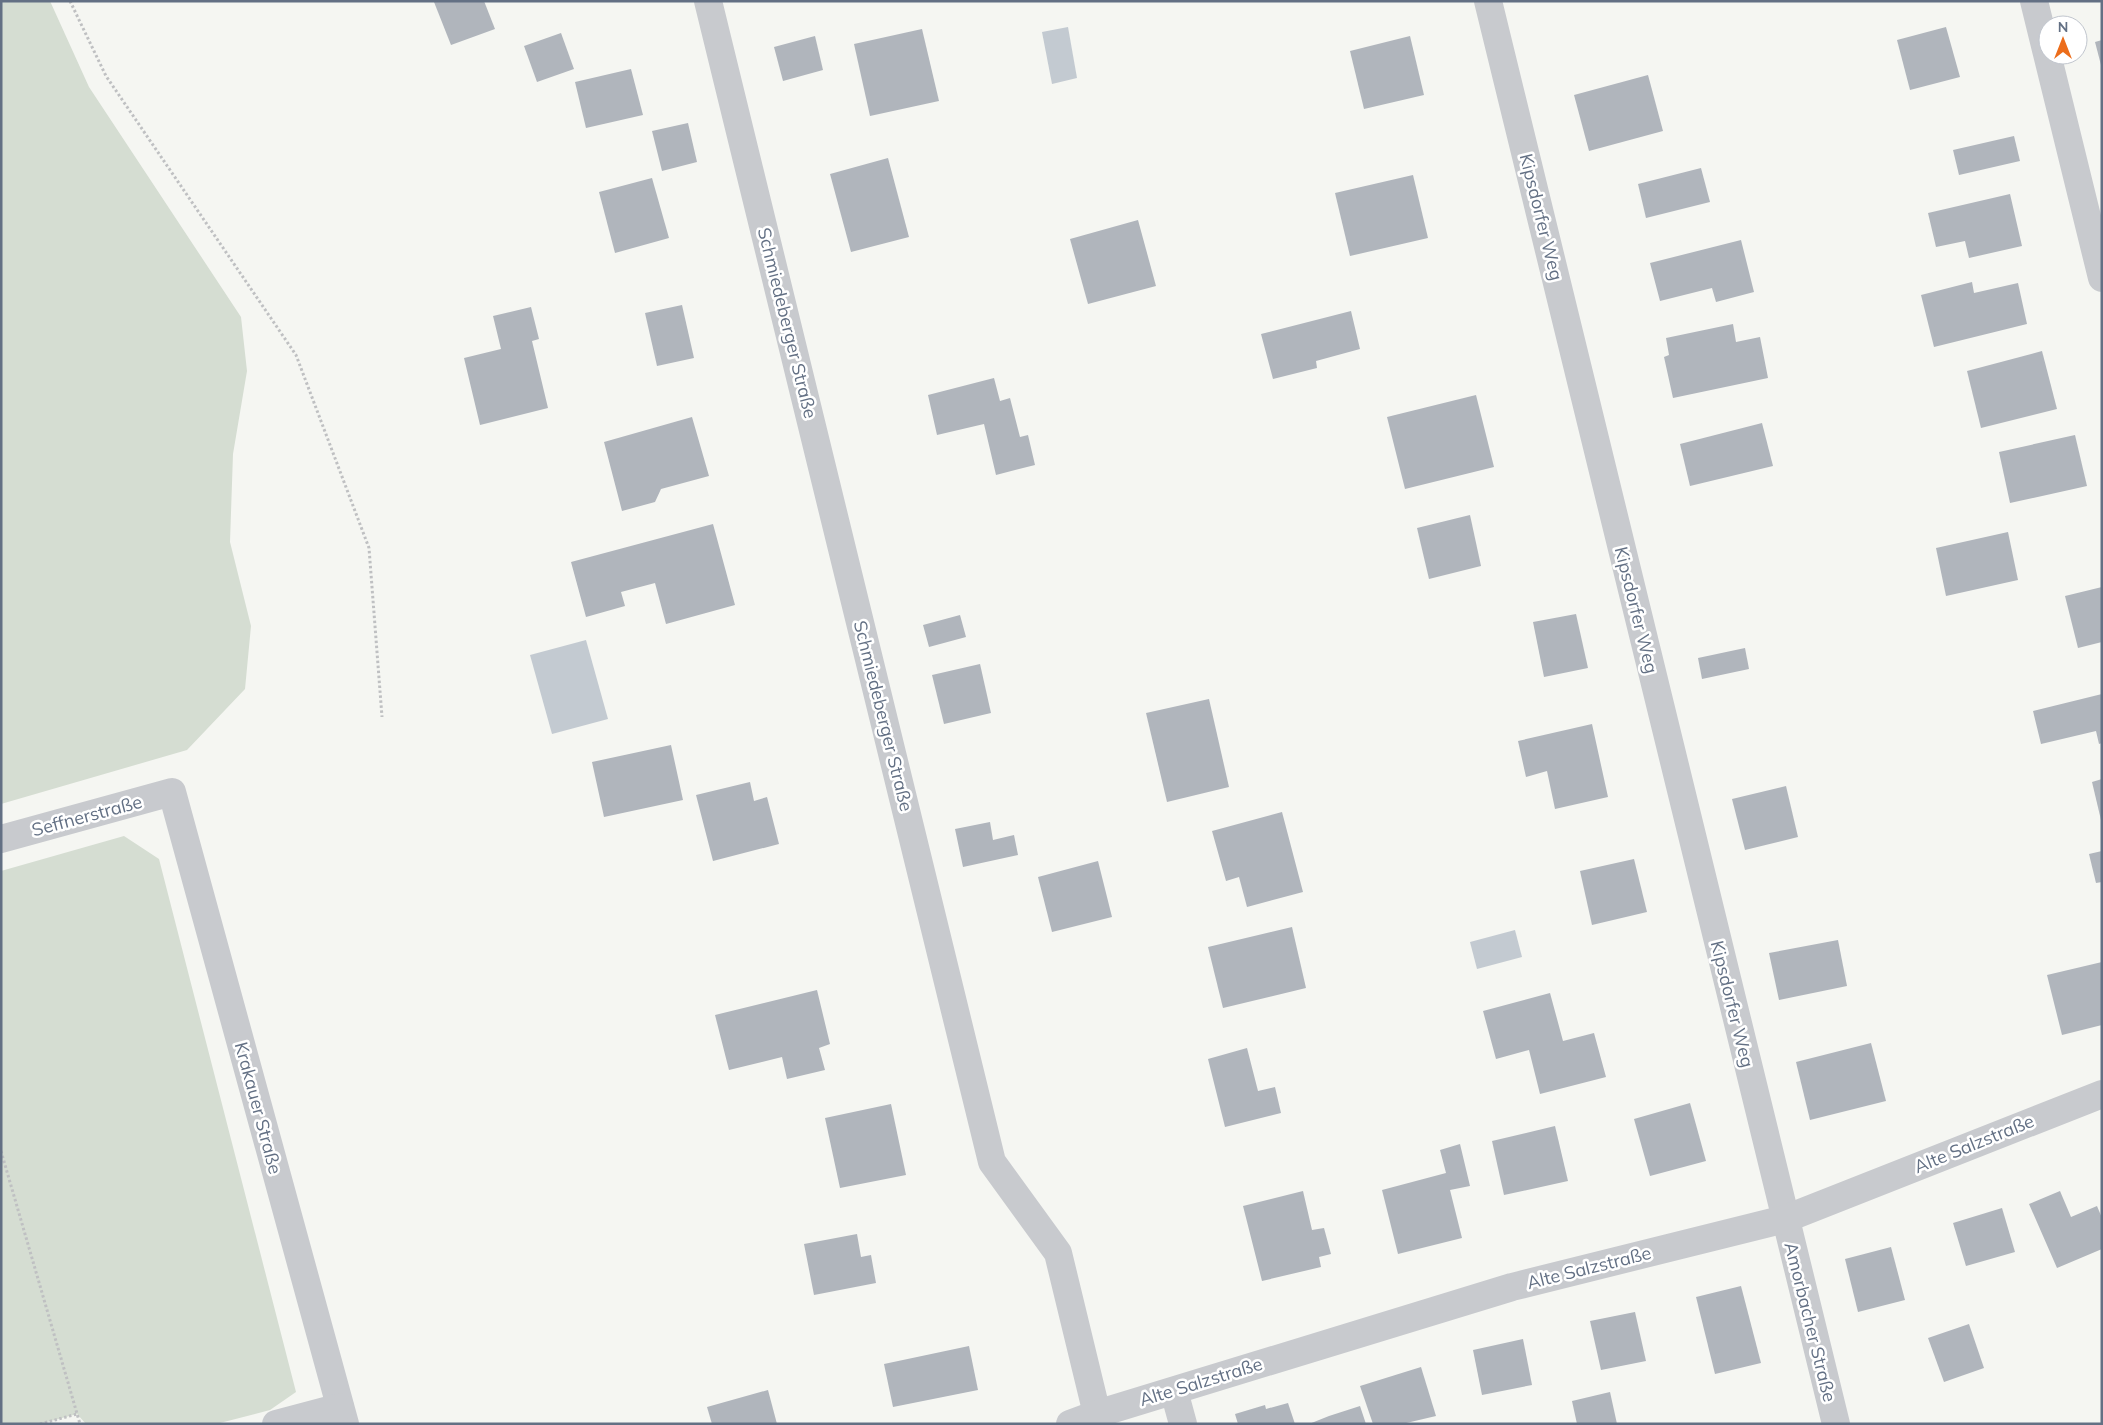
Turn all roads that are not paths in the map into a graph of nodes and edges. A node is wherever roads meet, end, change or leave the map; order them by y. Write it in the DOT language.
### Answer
graph roads {
  1 [pos="708,1"];
  2 [pos="1488,1"];
  3 [pos="2034,1"];
  4 [pos="2102,278"];
  5 [pos="172,792"];
  6 [pos="1,839"];
  7 [pos="2102,1094"];
  8 [pos="1785,1219"];
  9 [pos="1174,1391"];
  10 [pos="1097,1414"];
  11 [pos="342,1415"];
  12 [pos="276,1424"];
  13 [pos="1070,1424"];
  14 [pos="1183,1424"];
  15 [pos="1836,1424"];
  1 -- 10 [label="street, Schmiedeberger Straße"];
  2 -- 8 [label="street, Kipsdorfer Weg"];
  3 -- 4 [label="street"];
  5 -- 6 [label="street, Seffnerstraße"];
  5 -- 11 [label="street, Krakauer Straße"];
  7 -- 8 [label="street, Alte Salzstraße"];
  8 -- 9 [label="street, Alte Salzstraße"];
  8 -- 15 [label="street, Amorbacher Straße"];
  9 -- 10 [label="street, Alte Salzstraße"];
  9 -- 14 [label="street"];
  10 -- 13 [label="street, Alte Salzstraße"];
  11 -- 12 [label="street"];
}
